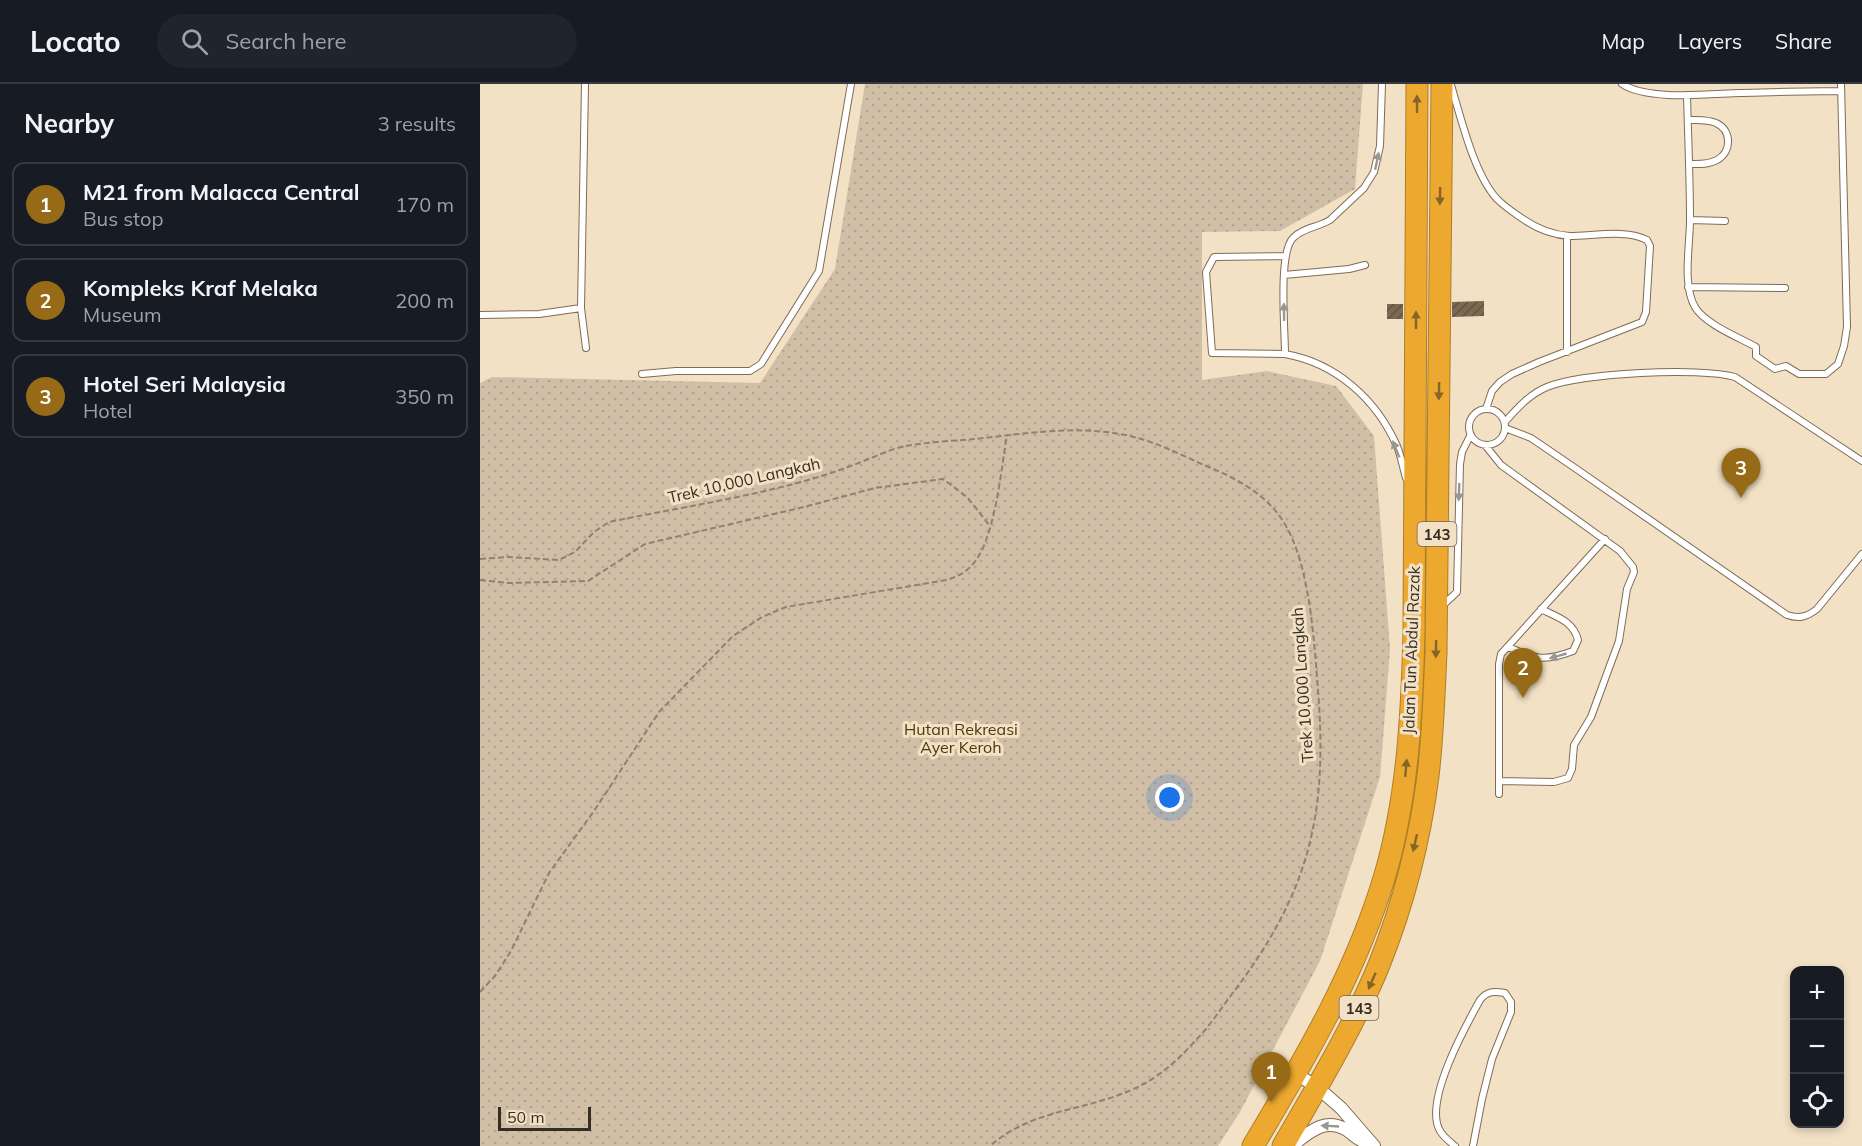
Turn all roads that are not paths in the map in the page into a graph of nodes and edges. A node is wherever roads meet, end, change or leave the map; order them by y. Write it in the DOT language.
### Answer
graph roads {
  1 [pos="585,84"];
  2 [pos="850,84"];
  3 [pos="1382,84"];
  4 [pos="1417,84"];
  5 [pos="1442,84"];
  6 [pos="1450,84"];
  7 [pos="1622,84"];
  8 [pos="1841,87"];
  9 [pos="1687,94"];
  10 [pos="1688,120"];
  11 [pos="1689,164"];
  12 [pos="1690,220"];
  13 [pos="1725,220"];
  14 [pos="1567,236"];
  15 [pos="1285,256"];
  16 [pos="1365,264"];
  17 [pos="1284,275"];
  18 [pos="1688,287"];
  19 [pos="1785,288"];
  20 [pos="581,308"];
  21 [pos="480,315"];
  22 [pos="586,348"];
  23 [pos="1567,352"];
  24 [pos="1285,354"];
  25 [pos="642,374"];
  26 [pos="1486,408"];
  27 [pos="1505,425"];
  28 [pos="1470,436"];
  29 [pos="1485,445"];
  30 [pos="1862,462"];
  31 [pos="1415,504"];
  32 [pos="1605,539"];
  33 [pos="1862,554"];
  34 [pos="1541,609"];
  35 [pos="1436,612"];
  36 [pos="1508,647"];
  37 [pos="1499,781"];
  38 [pos="1499,794"];
  39 [pos="1296,1074"];
  40 [pos="1317,1087"];
  41 [pos="1372,1144"];
  42 [pos="1253,1146"];
  43 [pos="1283,1146"];
  44 [pos="1292,1146"];
  45 [pos="1455,1146"];
  46 [pos="1473,1146"];
  1 -- 20 [label="lane"];
  2 -- 25 [label="lane"];
  15 -- 3 [label="lane, one-way"];
  31 -- 4 [label="highway, Jalan Tun Abdul Razak / 143, one-way"];
  5 -- 35 [label="highway, Jalan Tun Abdul Razak / 143, one-way"];
  6 -- 14 [label="lane"];
  7 -- 9 [label="lane"];
  8 -- 9 [label="lane"];
  8 -- 18 [label="lane"];
  9 -- 10 [label="lane"];
  10 -- 11 [label="lane"];
  10 -- 11 [label="lane"];
  11 -- 12 [label="lane"];
  12 -- 13 [label="lane"];
  12 -- 18 [label="lane"];
  14 -- 23 [label="lane"];
  14 -- 23 [label="lane"];
  15 -- 17 [label="lane"];
  15 -- 24 [label="lane"];
  16 -- 17 [label="lane"];
  24 -- 17 [label="lane, one-way"];
  18 -- 19 [label="lane"];
  20 -- 21 [label="lane"];
  20 -- 22 [label="lane"];
  23 -- 26 [label="lane"];
  31 -- 24 [label="lane, one-way"];
  26 -- 27 [label="lane"];
  26 -- 28 [label="lane"];
  27 -- 29 [label="lane"];
  27 -- 30 [label="lane"];
  27 -- 33 [label="lane"];
  28 -- 29 [label="lane"];
  28 -- 35 [label="lane, one-way"];
  29 -- 32 [label="lane"];
  39 -- 31 [label="highway, Jalan Tun Abdul Razak / 143, one-way"];
  32 -- 34 [label="lane"];
  32 -- 37 [label="lane"];
  34 -- 36 [label="lane"];
  34 -- 36 [label="lane, one-way"];
  35 -- 40 [label="highway, Jalan Tun Abdul Razak / 143, one-way"];
  36 -- 37 [label="lane"];
  37 -- 38 [label="lane"];
  39 -- 40 [label="street"];
  39 -- 42 [label="highway, Jalan Tun Abdul Razak / 143"];
  40 -- 41 [label="street"];
  40 -- 43 [label="highway, Jalan Tun Abdul Razak / 143"];
  41 -- 44 [label="street, one-way"];
  45 -- 46 [label="lane"];
}
